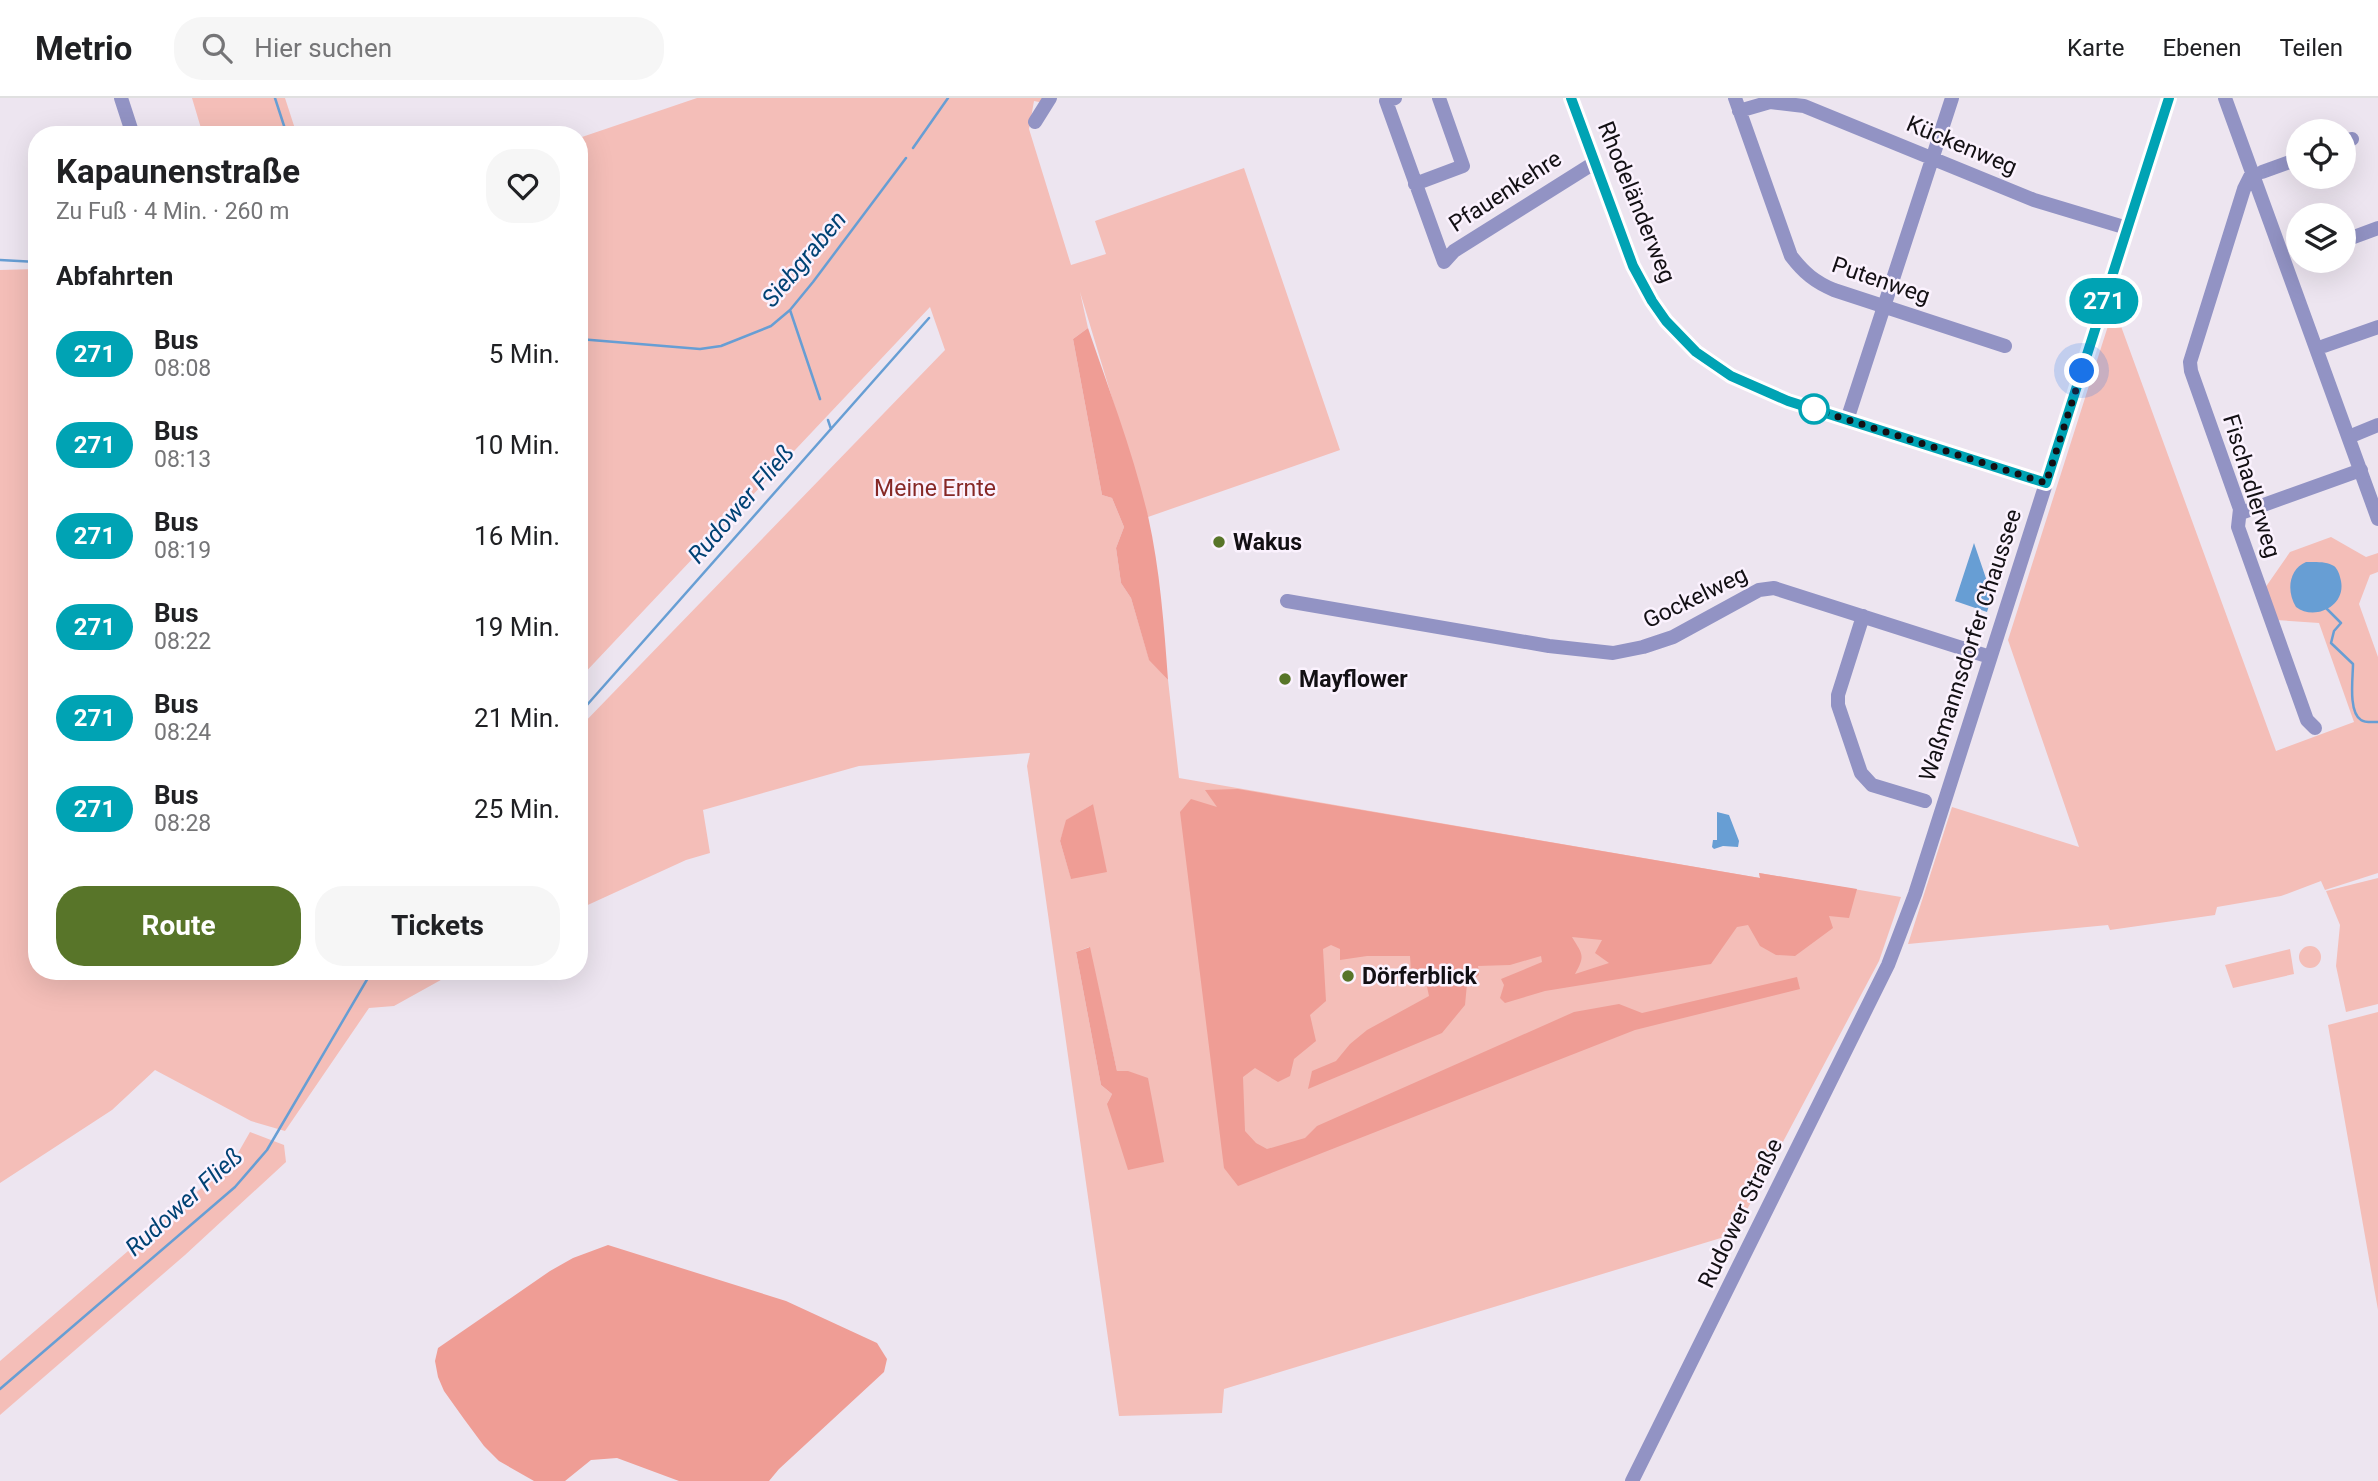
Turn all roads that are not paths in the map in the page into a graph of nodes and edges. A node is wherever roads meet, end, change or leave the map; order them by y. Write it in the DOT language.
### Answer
graph roads {
  1 [pos="121,98"];
  2 [pos="1050,98"];
  3 [pos="1395,98"];
  4 [pos="1439,98"];
  5 [pos="1571,98"];
  6 [pos="1952,98"];
  7 [pos="2169,98"];
  8 [pos="2225,98"];
  9 [pos="2235,98"];
  10 [pos="1793,100"];
  11 [pos="1737,105"];
  12 [pos="1035,122"];
  13 [pos="130,126"];
  14 [pos="1932,159"];
  15 [pos="1594,163"];
  16 [pos="2286,163"];
  17 [pos="2257,172"];
  18 [pos="1415,184"];
  19 [pos="2127,228"];
  20 [pos="2378,228"];
  21 [pos="2356,236"];
  22 [pos="2286,238"];
  23 [pos="2300,273"];
  24 [pos="1885,306"];
  25 [pos="2378,327"];
  26 [pos="2005,346"];
  27 [pos="2325,346"];
  28 [pos="1847,421"];
  29 [pos="2378,425"];
  30 [pos="2356,433"];
  31 [pos="2361,470"];
  32 [pos="2046,483"];
  33 [pos="2378,494"];
  34 [pos="2241,513"];
  35 [pos="2378,519"];
  36 [pos="1287,601"];
  37 [pos="1863,616"];
  38 [pos="1990,657"];
  39 [pos="2315,728"];
  40 [pos="1925,801"];
  41 [pos="1888,965"];
  42 [pos="1632,1481"];
  1 -- 13 [label="street"];
  2 -- 12 [label="street"];
  3 -- 18 [label="street, Pfauenkehre"];
  4 -- 18 [label="street, Pfauenkehre"];
  5 -- 15 [label="street, Rhodeländerweg"];
  6 -- 14 [label="street"];
  7 -- 19 [label="street, Waßmannsdorfer Chaussee"];
  8 -- 17 [label="street"];
  9 -- 17 [label="street"];
  10 -- 11 [label="street, Kückenweg"];
  10 -- 14 [label="street, Kückenweg"];
  11 -- 24 [label="street, Putenweg"];
  14 -- 19 [label="street, Kückenweg"];
  14 -- 24 [label="street"];
  15 -- 18 [label="street, Pfauenkehre"];
  15 -- 28 [label="street, Rhodeländerweg"];
  16 -- 17 [label="street"];
  17 -- 22 [label="street"];
  17 -- 31 [label="street"];
  17 -- 34 [label="street, Fischadlerweg"];
  19 -- 32 [label="street, Waßmannsdorfer Chaussee"];
  20 -- 21 [label="street"];
  23 -- 27 [label="street"];
  24 -- 26 [label="street, Putenweg"];
  24 -- 28 [label="street"];
  25 -- 27 [label="street"];
  27 -- 30 [label="street"];
  28 -- 32 [label="street, Rhodeländerweg"];
  29 -- 30 [label="street"];
  30 -- 33 [label="street"];
  31 -- 34 [label="street"];
  31 -- 35 [label="street"];
  32 -- 38 [label="street, Waßmannsdorfer Chaussee"];
  34 -- 39 [label="street, Fischadlerweg"];
  36 -- 37 [label="street, Gockelweg"];
  37 -- 38 [label="street, Gockelweg"];
  37 -- 40 [label="street"];
  38 -- 41 [label="street, Waßmannsdorfer Chaussee"];
  41 -- 42 [label="street, Rudower Straße"];
}
